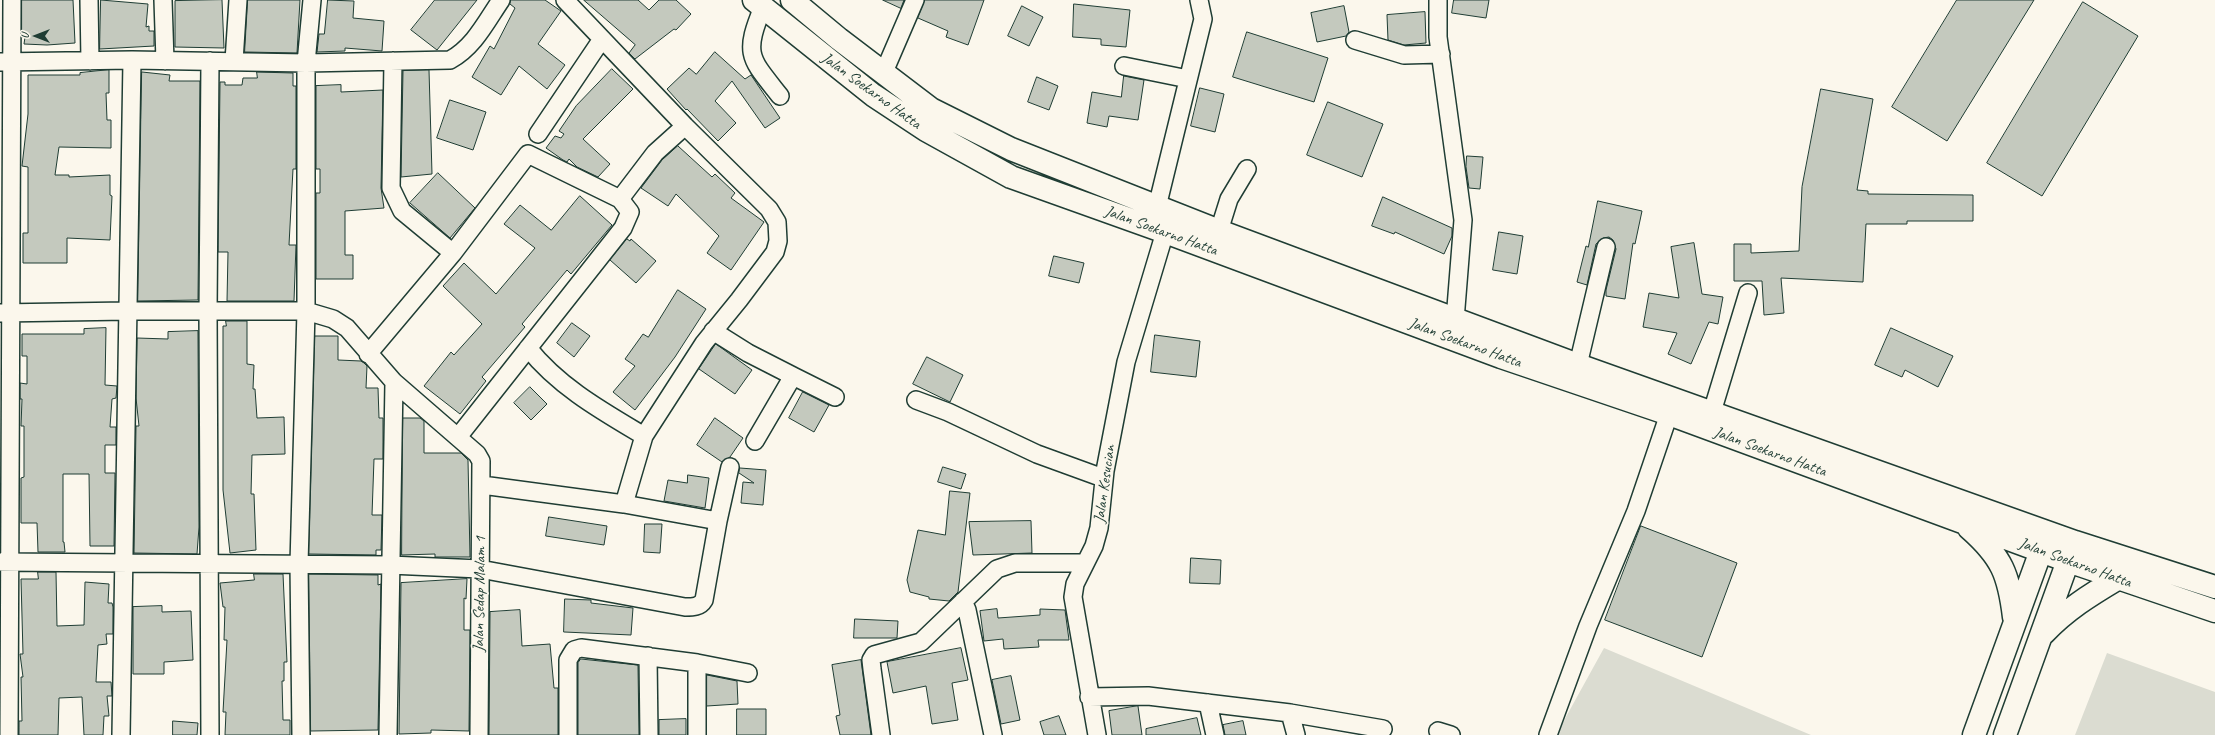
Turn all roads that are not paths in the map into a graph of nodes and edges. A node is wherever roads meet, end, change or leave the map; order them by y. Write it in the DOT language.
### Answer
graph roads {
  1 [pos="12,0"];
  2 [pos="89,0"];
  3 [pos="163,0"];
  4 [pos="238,0"];
  5 [pos="312,0"];
  6 [pos="501,0"];
  7 [pos="565,0"];
  8 [pos="792,0"];
  9 [pos="915,0"];
  10 [pos="1200,0"];
  11 [pos="1438,0"];
  12 [pos="759,4"];
  13 [pos="602,39"];
  14 [pos="1355,40"];
  15 [pos="1441,54"];
  16 [pos="132,60"];
  17 [pos="90,61"];
  18 [pos="165,61"];
  19 [pos="210,61"];
  20 [pos="234,61"];
  21 [pos="393,61"];
  22 [pos="6,62"];
  23 [pos="306,63"];
  24 [pos="1124,66"];
  25 [pos="884,72"];
  26 [pos="1188,80"];
  27 [pos="780,96"];
  28 [pos="685,126"];
  29 [pos="538,134"];
  30 [pos="1247,169"];
  31 [pos="620,199"];
  32 [pos="1157,207"];
  33 [pos="1219,231"];
  34 [pos="1165,232"];
  35 [pos="1606,247"];
  36 [pos="453,253"];
  37 [pos="1748,293"];
  38 [pos="127,311"];
  39 [pos="306,311"];
  40 [pos="208,312"];
  41 [pos="5,313"];
  42 [pos="1455,320"];
  43 [pos="713,331"];
  44 [pos="528,348"];
  45 [pos="368,354"];
  46 [pos="1578,365"];
  47 [pos="793,376"];
  48 [pos="394,382"];
  49 [pos="835,397"];
  50 [pos="916,400"];
  51 [pos="1712,412"];
  52 [pos="1668,414"];
  53 [pos="644,436"];
  54 [pos="458,437"];
  55 [pos="755,441"];
  56 [pos="730,467"];
  57 [pos="1104,478"];
  58 [pos="482,485"];
  59 [pos="624,504"];
  60 [pos="718,521"];
  61 [pos="1963,523"];
  62 [pos="2044,542"];
  63 [pos="2071,552"];
  64 [pos="5,562"];
  65 [pos="124,562"];
  66 [pos="209,562"];
  67 [pos="1085,563"];
  68 [pos="298,564"];
  69 [pos="390,565"];
  70 [pos="480,569"];
  71 [pos="2117,579"];
  72 [pos="2215,587"];
  73 [pos="963,601"];
  74 [pos="2215,611"];
  75 [pos="2015,620"];
  76 [pos="2040,637"];
  77 [pos="648,656"];
  78 [pos="697,663"];
  79 [pos="748,673"];
  80 [pos="1089,697"];
  81 [pos="1208,703"];
  82 [pos="1290,713"];
  83 [pos="1383,729"];
  84 [pos="878,734"];
  85 [pos="9,735"];
  86 [pos="121,735"];
  87 [pos="210,735"];
  88 [pos="300,735"];
  89 [pos="388,735"];
  90 [pos="479,735"];
  91 [pos="568,735"];
  92 [pos="649,735"];
  93 [pos="697,735"];
  94 [pos="993,735"];
  95 [pos="1097,735"];
  96 [pos="1215,735"];
  97 [pos="1296,735"];
  98 [pos="1548,735"];
  99 [pos="1974,735"];
  100 [pos="2004,735"];
  1 -- 22 [label="street"];
  2 -- 17 [label="street"];
  3 -- 18 [label="street"];
  4 -- 20 [label="street"];
  5 -- 23 [label="street"];
  6 -- 21 [label="street"];
  7 -- 13 [label="street"];
  8 -- 25 [label="highway, Jalan Soekarno Hatta"];
  9 -- 25 [label="street"];
  10 -- 26 [label="street"];
  11 -- 15 [label="street"];
  12 -- 27 [label="street"];
  12 -- 34 [label="highway, Jalan Soekarno Hatta"];
  13 -- 28 [label="street"];
  13 -- 29 [label="street"];
  14 -- 15 [label="street"];
  15 -- 42 [label="street"];
  16 -- 17 [label="street"];
  16 -- 18 [label="street"];
  16 -- 38 [label="street"];
  17 -- 22 [label="street"];
  18 -- 19 [label="street"];
  19 -- 20 [label="street"];
  19 -- 40 [label="street"];
  20 -- 23 [label="street"];
  21 -- 23 [label="street"];
  21 -- 36 [label="street"];
  22 -- 41 [label="street"];
  23 -- 39 [label="street"];
  24 -- 26 [label="street"];
  25 -- 32 [label="highway, Jalan Soekarno Hatta"];
  26 -- 32 [label="street"];
  28 -- 31 [label="street"];
  28 -- 43 [label="street"];
  30 -- 33 [label="street"];
  31 -- 36 [label="street"];
  31 -- 44 [label="street"];
  32 -- 33 [label="highway, Jalan Soekarno Hatta"];
  33 -- 42 [label="highway, Jalan Soekarno Hatta"];
  34 -- 52 [label="highway, Jalan Soekarno Hatta"];
  34 -- 57 [label="street, Jalan Kesucian"];
  35 -- 46 [label="street"];
  36 -- 45 [label="street"];
  37 -- 51 [label="street"];
  38 -- 40 [label="street"];
  38 -- 41 [label="street"];
  38 -- 65 [label="street"];
  39 -- 40 [label="street"];
  39 -- 45 [label="street"];
  39 -- 68 [label="street"];
  40 -- 66 [label="street"];
  41 -- 64 [label="street"];
  42 -- 46 [label="highway, Jalan Soekarno Hatta"];
  43 -- 47 [label="street"];
  43 -- 53 [label="street"];
  44 -- 53 [label="street"];
  44 -- 54 [label="street"];
  45 -- 48 [label="street"];
  46 -- 51 [label="highway, Jalan Soekarno Hatta"];
  47 -- 49 [label="street"];
  47 -- 55 [label="street"];
  48 -- 54 [label="street"];
  48 -- 69 [label="street"];
  50 -- 57 [label="street"];
  51 -- 62 [label="highway, Jalan Soekarno Hatta"];
  52 -- 61 [label="highway, Jalan Soekarno Hatta"];
  52 -- 98 [label="street"];
  53 -- 59 [label="street"];
  54 -- 58 [label="street, Jalan Sedap Malam 1"];
  56 -- 60 [label="street"];
  57 -- 67 [label="street, Jalan Kesucian"];
  58 -- 59 [label="street"];
  58 -- 70 [label="street, Jalan Sedap Malam 1"];
  59 -- 60 [label="street"];
  60 -- 70 [label="street"];
  61 -- 62 [label="highway, Jalan Soekarno Hatta"];
  61 -- 75 [label="highway"];
  62 -- 63 [label="highway, Jalan Soekarno Hatta"];
  62 -- 75 [label="highway"];
  63 -- 71 [label="highway, Jalan Soekarno Hatta"];
  63 -- 72 [label="highway, Jalan Soekarno Hatta"];
  63 -- 76 [label="highway"];
  64 -- 65 [label="street"];
  64 -- 85 [label="street"];
  65 -- 66 [label="street"];
  65 -- 86 [label="street"];
  66 -- 68 [label="street"];
  66 -- 87 [label="street"];
  67 -- 73 [label="street"];
  67 -- 80 [label="street, Jalan Kesucian"];
  68 -- 69 [label="street"];
  68 -- 88 [label="street"];
  69 -- 70 [label="street"];
  69 -- 89 [label="street"];
  70 -- 90 [label="street, Jalan Sedap Malam 1"];
  71 -- 74 [label="highway, Jalan Soekarno Hatta"];
  71 -- 76 [label="highway"];
  73 -- 84 [label="street"];
  73 -- 94 [label="street"];
  75 -- 99 [label="highway"];
  76 -- 100 [label="highway"];
  77 -- 78 [label="street"];
  77 -- 91 [label="street"];
  77 -- 92 [label="street"];
  78 -- 79 [label="street"];
  78 -- 93 [label="street"];
  80 -- 81 [label="street"];
  80 -- 95 [label="street, Jalan Kesucian"];
  81 -- 82 [label="street"];
  81 -- 96 [label="street"];
  82 -- 83 [label="street"];
  82 -- 97 [label="street"];
}
